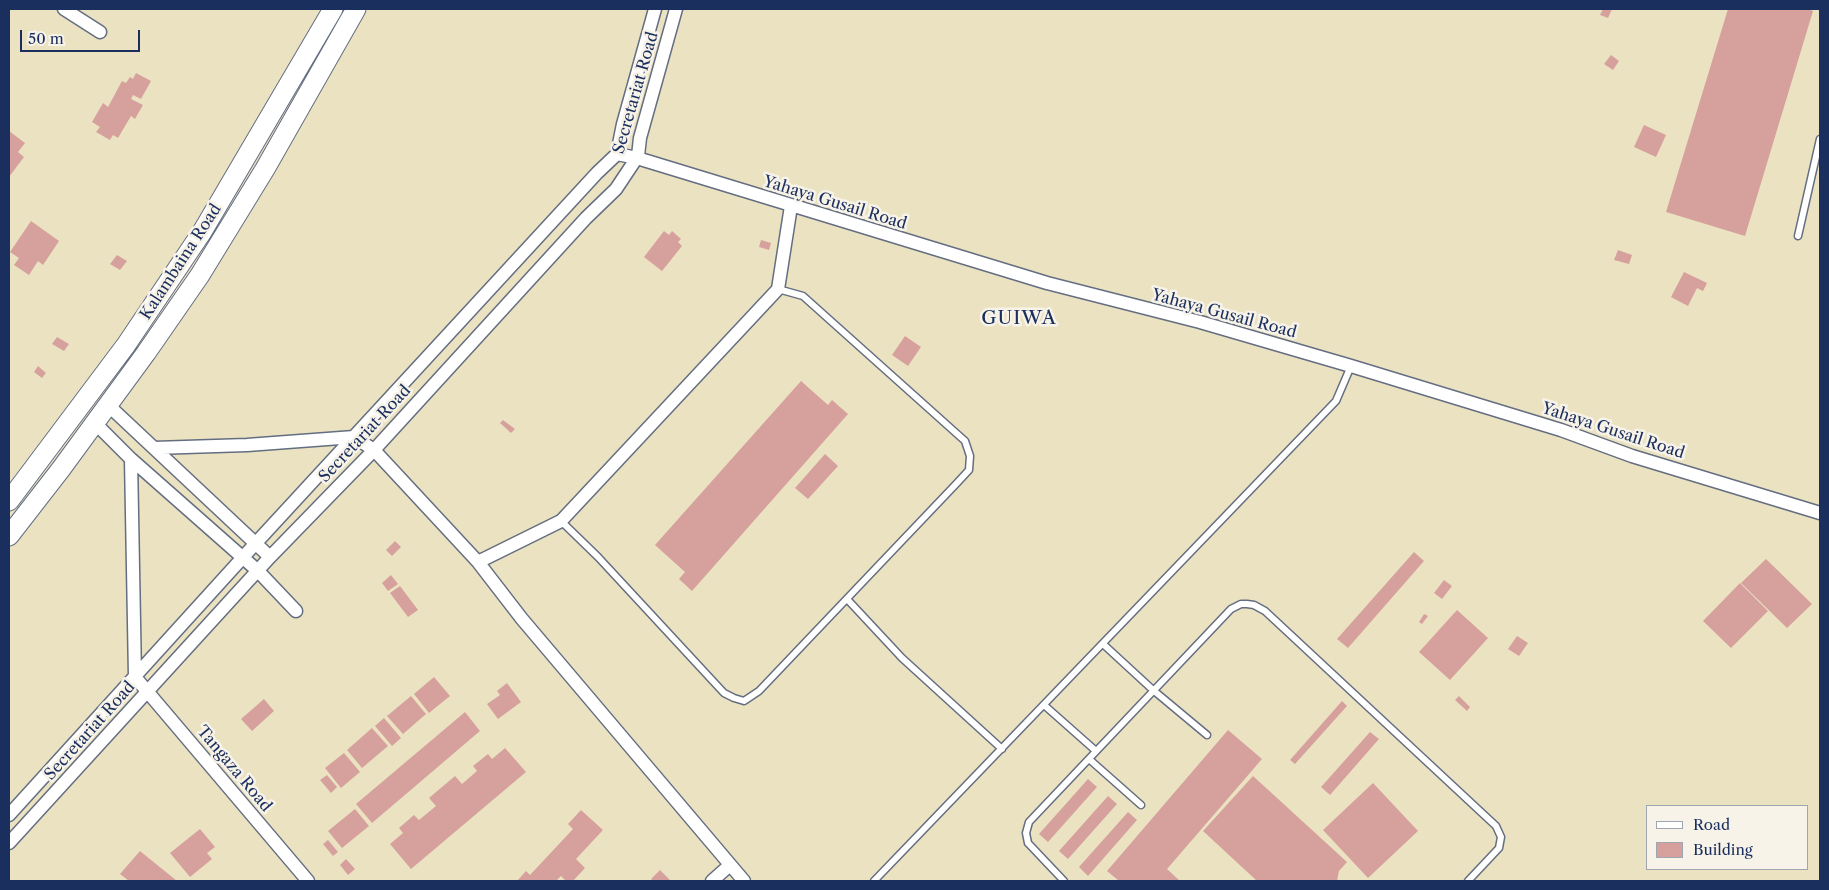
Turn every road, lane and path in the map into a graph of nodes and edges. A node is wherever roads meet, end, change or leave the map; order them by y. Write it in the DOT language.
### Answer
graph roads {
  1 [pos="64,9"];
  2 [pos="334,9"];
  3 [pos="356,9"];
  4 [pos="655,9"];
  5 [pos="676,9"];
  6 [pos="100,32"];
  7 [pos="1820,140"];
  8 [pos="617,154"];
  9 [pos="637,158"];
  10 [pos="791,206"];
  11 [pos="1798,236"];
  12 [pos="778,289"];
  13 [pos="1350,366"];
  14 [pos="108,405"];
  15 [pos="95,423"];
  16 [pos="354,437"];
  17 [pos="154,448"];
  18 [pos="374,450"];
  19 [pos="131,459"];
  20 [pos="9,501"];
  21 [pos="1820,512"];
  22 [pos="561,521"];
  23 [pos="9,536"];
  24 [pos="255,544"];
  25 [pos="270,557"];
  26 [pos="242,558"];
  27 [pos="478,562"];
  28 [pos="258,571"];
  29 [pos="847,598"];
  30 [pos="296,611"];
  31 [pos="1103,644"];
  32 [pos="135,677"];
  33 [pos="1153,690"];
  34 [pos="148,692"];
  35 [pos="1044,705"];
  36 [pos="1207,735"];
  37 [pos="1002,749"];
  38 [pos="1096,751"];
  39 [pos="1089,759"];
  40 [pos="1141,805"];
  41 [pos="9,815"];
  42 [pos="9,843"];
  43 [pos="730,865"];
  44 [pos="308,881"];
  45 [pos="712,881"];
  46 [pos="744,881"];
  47 [pos="874,881"];
  48 [pos="1064,881"];
  49 [pos="1468,881"];
  1 -- 6 [label="street"];
  2 -- 20 [label="main road, Kalambaina Road"];
  3 -- 14 [label="main road"];
  4 -- 8 [label="street, Secretariat Road"];
  5 -- 9 [label="street, Secretariat Road"];
  7 -- 11 [label="lane"];
  8 -- 9 [label="street, Yahaya Gusail Road"];
  8 -- 16 [label="street, Secretariat Road"];
  9 -- 10 [label="street, Yahaya Gusail Road"];
  9 -- 18 [label="street, Secretariat Road"];
  10 -- 12 [label="street"];
  10 -- 13 [label="street, Yahaya Gusail Road"];
  12 -- 22 [label="street"];
  12 -- 29 [label="lane"];
  13 -- 21 [label="street, Yahaya Gusail Road"];
  13 -- 31 [label="lane"];
  14 -- 15 [label="main road"];
  14 -- 17 [label="street"];
  15 -- 19 [label="street"];
  15 -- 23 [label="main road"];
  16 -- 17 [label="street"];
  16 -- 18 [label="street"];
  16 -- 24 [label="street, Secretariat Road"];
  17 -- 24 [label="street"];
  18 -- 25 [label="street, Secretariat Road"];
  18 -- 27 [label="street"];
  19 -- 26 [label="street"];
  19 -- 32 [label="street"];
  22 -- 27 [label="street"];
  22 -- 29 [label="lane"];
  24 -- 25 [label="street"];
  24 -- 26 [label="street, Secretariat Road"];
  25 -- 28 [label="street, Secretariat Road"];
  26 -- 28 [label="street"];
  26 -- 32 [label="street, Secretariat Road"];
  27 -- 43 [label="street"];
  28 -- 30 [label="street"];
  28 -- 34 [label="street, Secretariat Road"];
  29 -- 37 [label="lane"];
  31 -- 33 [label="lane"];
  31 -- 35 [label="lane"];
  32 -- 34 [label="street, Tangaza Road"];
  32 -- 41 [label="street, Secretariat Road"];
  33 -- 36 [label="lane"];
  33 -- 38 [label="lane"];
  33 -- 49 [label="lane"];
  34 -- 42 [label="street, Secretariat Road"];
  34 -- 44 [label="street, Tangaza Road"];
  35 -- 37 [label="lane"];
  35 -- 38 [label="lane"];
  37 -- 47 [label="lane"];
  38 -- 39 [label="lane"];
  39 -- 40 [label="lane"];
  39 -- 48 [label="lane"];
  43 -- 45 [label="street"];
  43 -- 46 [label="street"];
}
